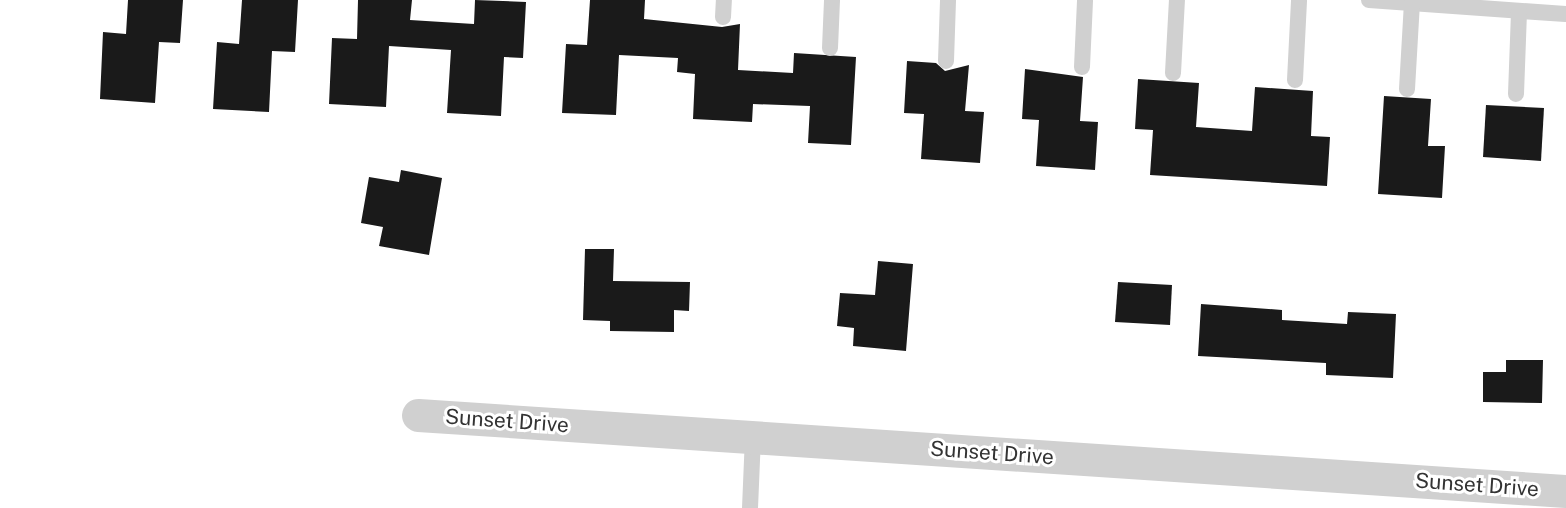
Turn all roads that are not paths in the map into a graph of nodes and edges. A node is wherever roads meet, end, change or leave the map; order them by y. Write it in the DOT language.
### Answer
graph roads {
  1 [pos="724,0"];
  2 [pos="832,0"];
  3 [pos="948,0"];
  4 [pos="1085,0"];
  5 [pos="1177,0"];
  6 [pos="1299,0"];
  7 [pos="1369,0"];
  8 [pos="1412,3"];
  9 [pos="1463,3"];
  10 [pos="1519,11"];
  11 [pos="1566,14"];
  12 [pos="723,17"];
  13 [pos="830,48"];
  14 [pos="946,61"];
  15 [pos="1082,68"];
  16 [pos="1173,73"];
  17 [pos="1295,80"];
  18 [pos="1407,89"];
  19 [pos="1516,94"];
  20 [pos="418,415"];
  21 [pos="753,437"];
  22 [pos="1566,491"];
  23 [pos="750,508"];
  1 -- 12 [label="lane"];
  2 -- 13 [label="lane"];
  3 -- 14 [label="lane"];
  4 -- 15 [label="lane"];
  5 -- 16 [label="lane"];
  6 -- 17 [label="lane"];
  7 -- 8 [label="lane"];
  8 -- 9 [label="lane"];
  8 -- 18 [label="lane"];
  9 -- 10 [label="lane"];
  10 -- 11 [label="lane"];
  10 -- 19 [label="lane"];
  20 -- 21 [label="street, Sunset Drive"];
  21 -- 22 [label="street, Sunset Drive"];
  21 -- 23 [label="lane"];
}
